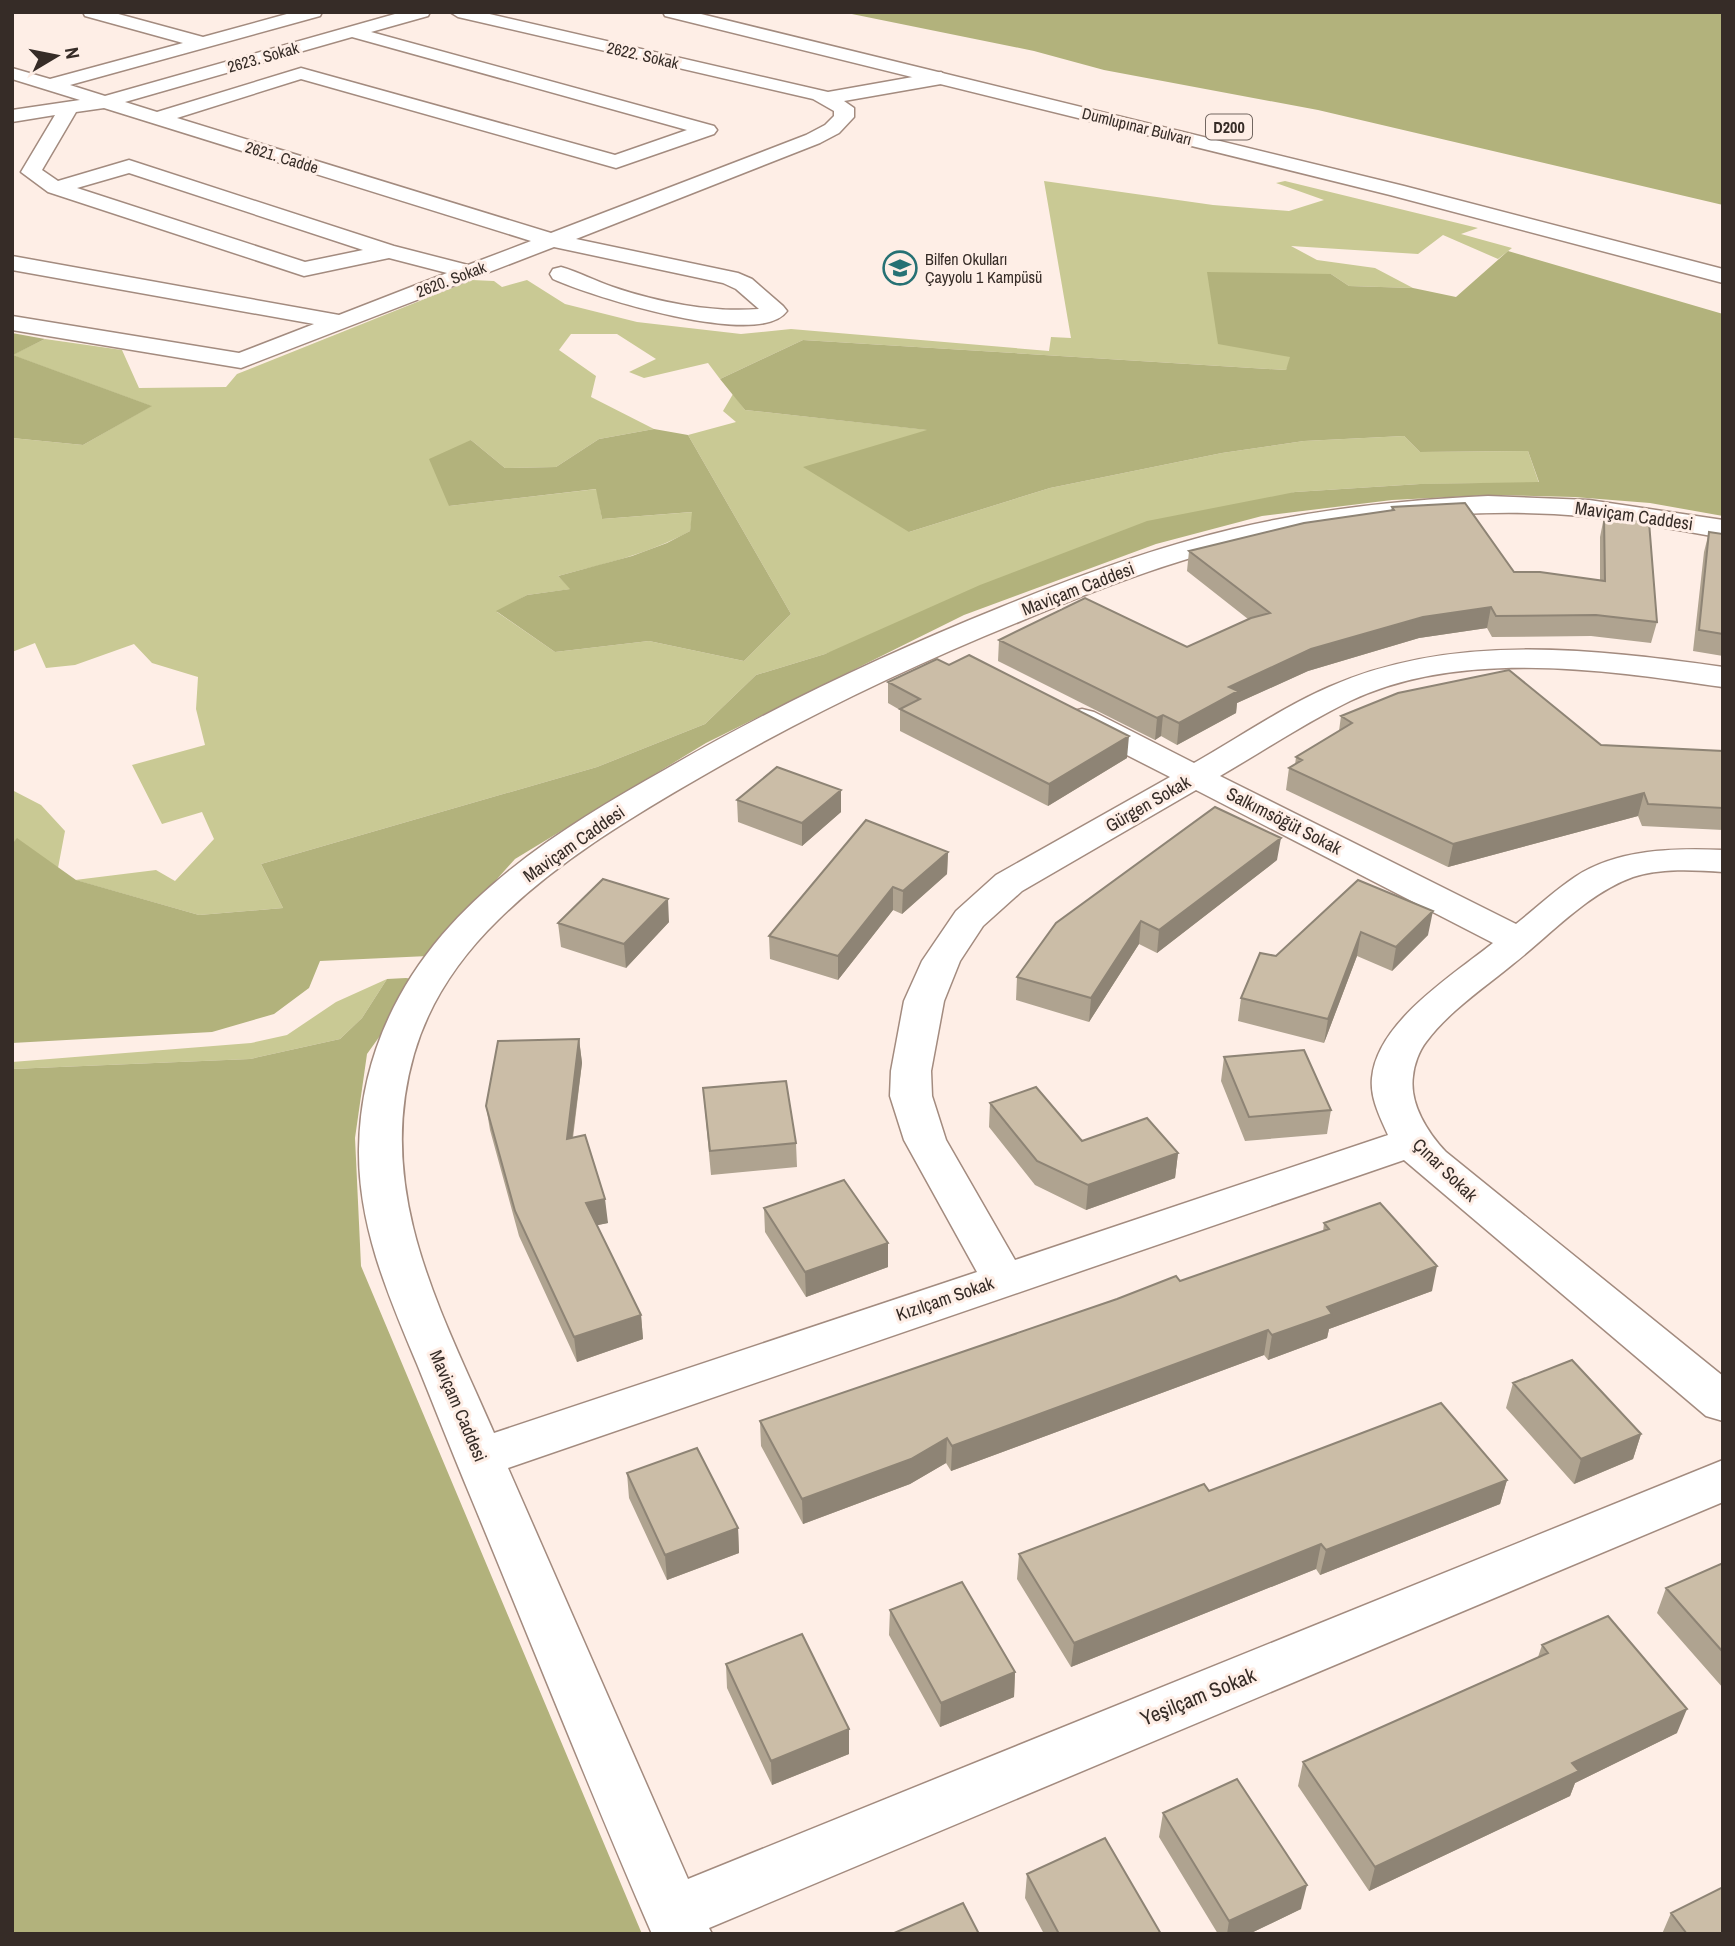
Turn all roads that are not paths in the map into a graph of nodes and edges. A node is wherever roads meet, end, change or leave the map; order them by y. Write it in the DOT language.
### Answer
graph roads {
  1 [pos="90,12"];
  2 [pos="314,12"];
  3 [pos="422,12"];
  4 [pos="458,12"];
  5 [pos="671,12"];
  6 [pos="735,12"];
  7 [pos="354,32"];
  8 [pos="202,42"];
  9 [pos="12,73"];
  10 [pos="941,78"];
  11 [pos="49,85"];
  12 [pos="827,98"];
  13 [pos="104,102"];
  14 [pos="1123,103"];
  15 [pos="69,108"];
  16 [pos="12,116"];
  17 [pos="166,121"];
  18 [pos="135,151"];
  19 [pos="22,173"];
  20 [pos="55,188"];
  21 [pos="551,240"];
  22 [pos="389,251"];
  23 [pos="12,263"];
  24 [pos="468,272"];
  25 [pos="561,274"];
  26 [pos="1723,276"];
  27 [pos="342,322"];
  28 [pos="12,324"];
  29 [pos="1723,529"];
  30 [pos="937,645"];
  31 [pos="974,664"];
  32 [pos="1723,677"];
  33 [pos="1048,701"];
  34 [pos="1196,776"];
  35 [pos="1723,861"];
  36 [pos="1519,941"];
  37 [pos="1412,1142"];
  38 [pos="1003,1279"];
  39 [pos="1723,1403"];
  40 [pos="479,1458"];
  41 [pos="1723,1480"];
  42 [pos="677,1924"];
  1 -- 8 [label="main road"];
  2 -- 8 [label="main road"];
  3 -- 7 [label="main road, 2623. Sokak"];
  4 -- 12 [label="main road, 2622. Sokak"];
  5 -- 10 [label="main road, Dumlupınar Bulvarı / D200"];
  6 -- 14 [label="main road, Dumlupınar Bulvarı"];
  7 -- 13 [label="main road, 2623. Sokak"];
  7 -- 17 [label="main road"];
  8 -- 11 [label="main road"];
  9 -- 11 [label="main road, 2621. Cadde"];
  10 -- 12 [label="main road"];
  10 -- 26 [label="main road, Dumlupınar Bulvarı / D200"];
  11 -- 13 [label="main road, 2621. Cadde"];
  12 -- 21 [label="main road, 2620. Sokak"];
  13 -- 15 [label="main road, 2623. Sokak"];
  13 -- 17 [label="main road, 2621. Cadde"];
  15 -- 16 [label="main road, 2623. Sokak"];
  15 -- 19 [label="main road"];
  17 -- 18 [label="main road"];
  17 -- 21 [label="main road, 2621. Cadde"];
  18 -- 20 [label="main road"];
  18 -- 22 [label="main road"];
  19 -- 20 [label="main road"];
  20 -- 22 [label="main road"];
  21 -- 24 [label="main road, 2620. Sokak"];
  21 -- 25 [label="main road, 2621. Cadde"];
  22 -- 24 [label="main road"];
  23 -- 27 [label="main road"];
  24 -- 27 [label="main road, 2620. Sokak"];
  27 -- 28 [label="main road, 2620. Sokak"];
  29 -- 30 [label="main road, Maviçam Caddesi"];
  30 -- 31 [label="main road"];
  30 -- 40 [label="main road, Maviçam Caddesi"];
  32 -- 34 [label="main road, Gürgen Sokak"];
  33 -- 34 [label="main road, Salkımsöğüt Sokak"];
  34 -- 36 [label="main road, Salkımsöğüt Sokak"];
  34 -- 38 [label="main road, Gürgen Sokak"];
  35 -- 36 [label="main road, Çınar Sokak"];
  36 -- 37 [label="main road, Çınar Sokak"];
  37 -- 38 [label="main road, Kızılçam Sokak"];
  37 -- 39 [label="main road, Çınar Sokak"];
  38 -- 40 [label="main road, Kızılçam Sokak"];
  40 -- 42 [label="main road, Maviçam Caddesi"];
  41 -- 42 [label="main road, Yeşilçam Sokak"];
}
